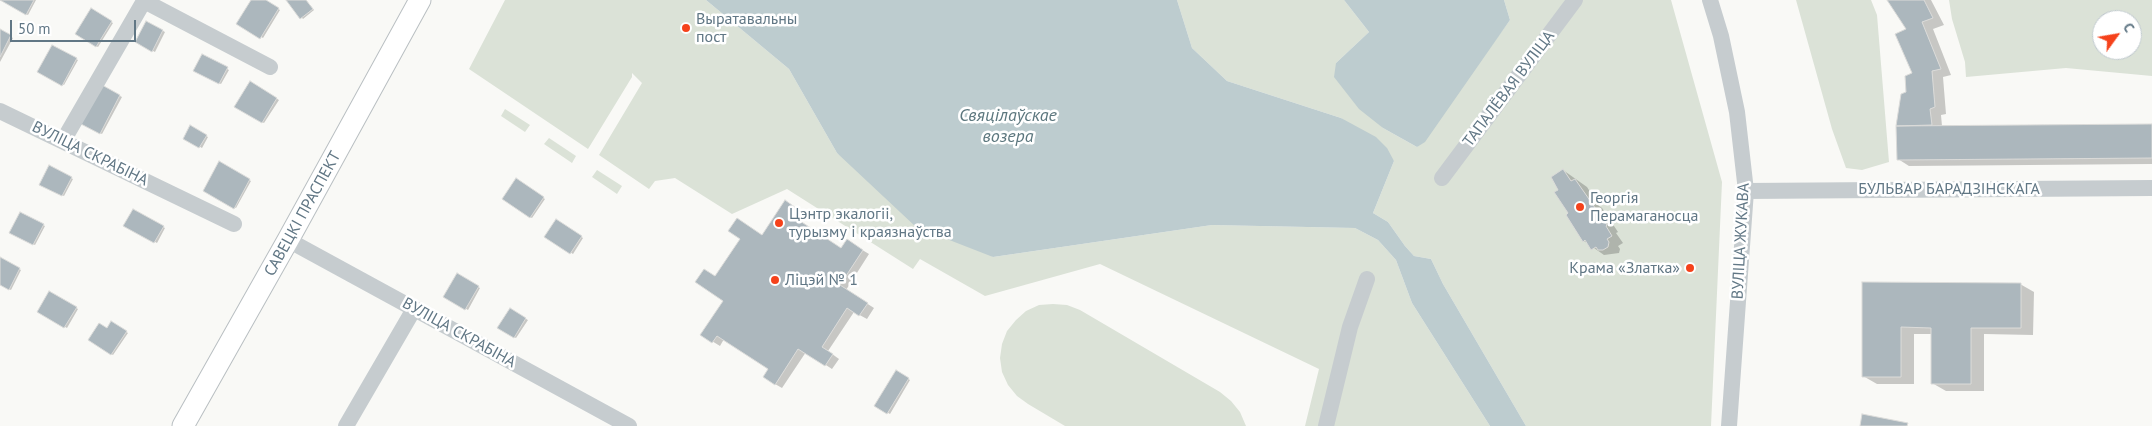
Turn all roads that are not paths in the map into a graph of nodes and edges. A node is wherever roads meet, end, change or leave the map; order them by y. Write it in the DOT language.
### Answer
graph roads {
  1 [pos="420,0"];
  2 [pos="1575,0"];
  3 [pos="1710,0"];
  4 [pos="270,67"];
  5 [pos="0,111"];
  6 [pos="63,141"];
  7 [pos="1442,178"];
  8 [pos="2152,188"];
  9 [pos="1746,191"];
  10 [pos="234,224"];
  11 [pos="288,240"];
  12 [pos="1367,279"];
  13 [pos="414,309"];
  14 [pos="183,426"];
  15 [pos="346,426"];
  16 [pos="629,426"];
  17 [pos="1326,426"];
  18 [pos="1729,426"];
  1 -- 11 [label="main road, САВЕЦКІ ПРАСПЕКТ"];
  2 -- 7 [label="street, ТАПАЛЁВАЯ ВУЛІЦА"];
  3 -- 9 [label="street, ВУЛІЦА ЖУКАВА"];
  4 -- 6 [label="street"];
  5 -- 6 [label="street, ВУЛІЦА СКРАБІНА"];
  6 -- 10 [label="street, ВУЛІЦА СКРАБІНА"];
  8 -- 9 [label="street, БУЛЬВАР БАРАДЗІНСКАГА"];
  9 -- 18 [label="street, ВУЛІЦА ЖУКАВА"];
  11 -- 13 [label="street, ВУЛІЦА СКРАБІНА"];
  11 -- 14 [label="main road, САВЕЦКІ ПРАСПЕКТ"];
  12 -- 17 [label="street"];
  13 -- 15 [label="street"];
  13 -- 16 [label="street, ВУЛІЦА СКРАБІНА"];
}
